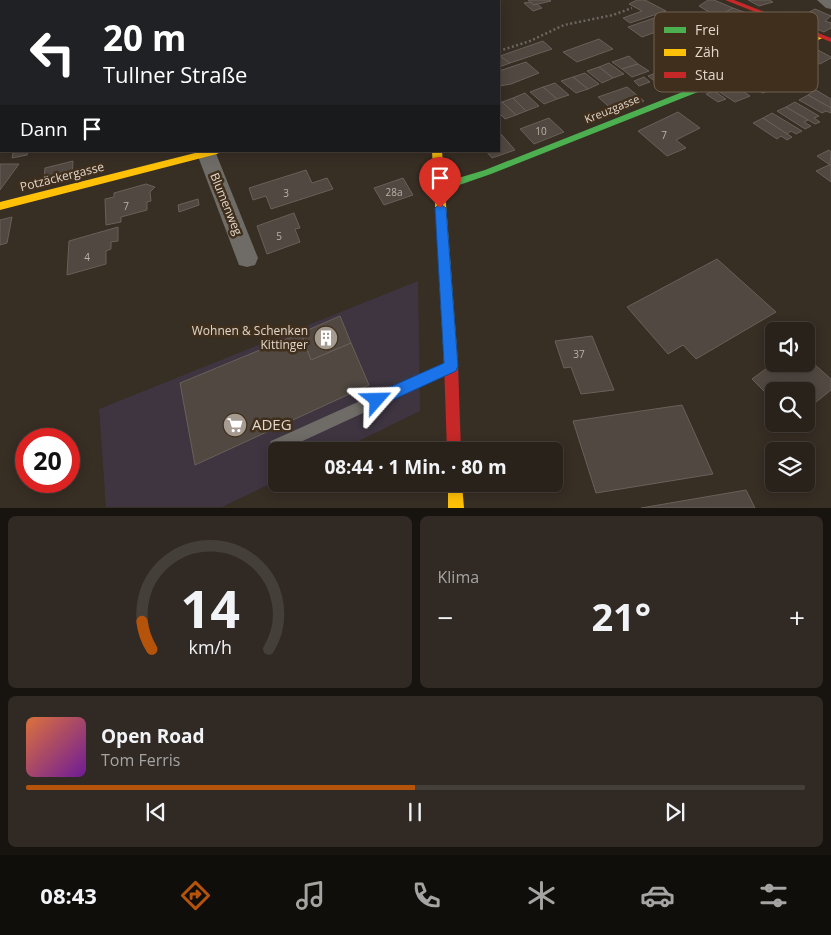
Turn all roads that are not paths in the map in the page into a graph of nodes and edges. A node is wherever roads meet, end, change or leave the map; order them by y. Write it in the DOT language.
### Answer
graph roads {
  1 [pos="728,0"];
  2 [pos="824,0"];
  3 [pos="831,5"];
  4 [pos="758,12"];
  5 [pos="688,92"];
  6 [pos="210,152"];
  7 [pos="437,152"];
  8 [pos="439,188"];
  9 [pos="0,206"];
  10 [pos="247,258"];
  11 [pos="451,366"];
  12 [pos="285,442"];
  13 [pos="454,442"];
  14 [pos="455,492"];
  15 [pos="456,508"];
  1 -- 4 [label="street"];
  2 -- 3 [label="street"];
  5 -- 8 [label="street, Kreuzgasse"];
  6 -- 9 [label="street, Potzäckergasse"];
  6 -- 10 [label="street, Blumenweg"];
  7 -- 8 [label="street"];
  8 -- 11 [label="street"];
  11 -- 12 [label="lane"];
  11 -- 13 [label="street"];
  14 -- 15 [label="street"];
}
